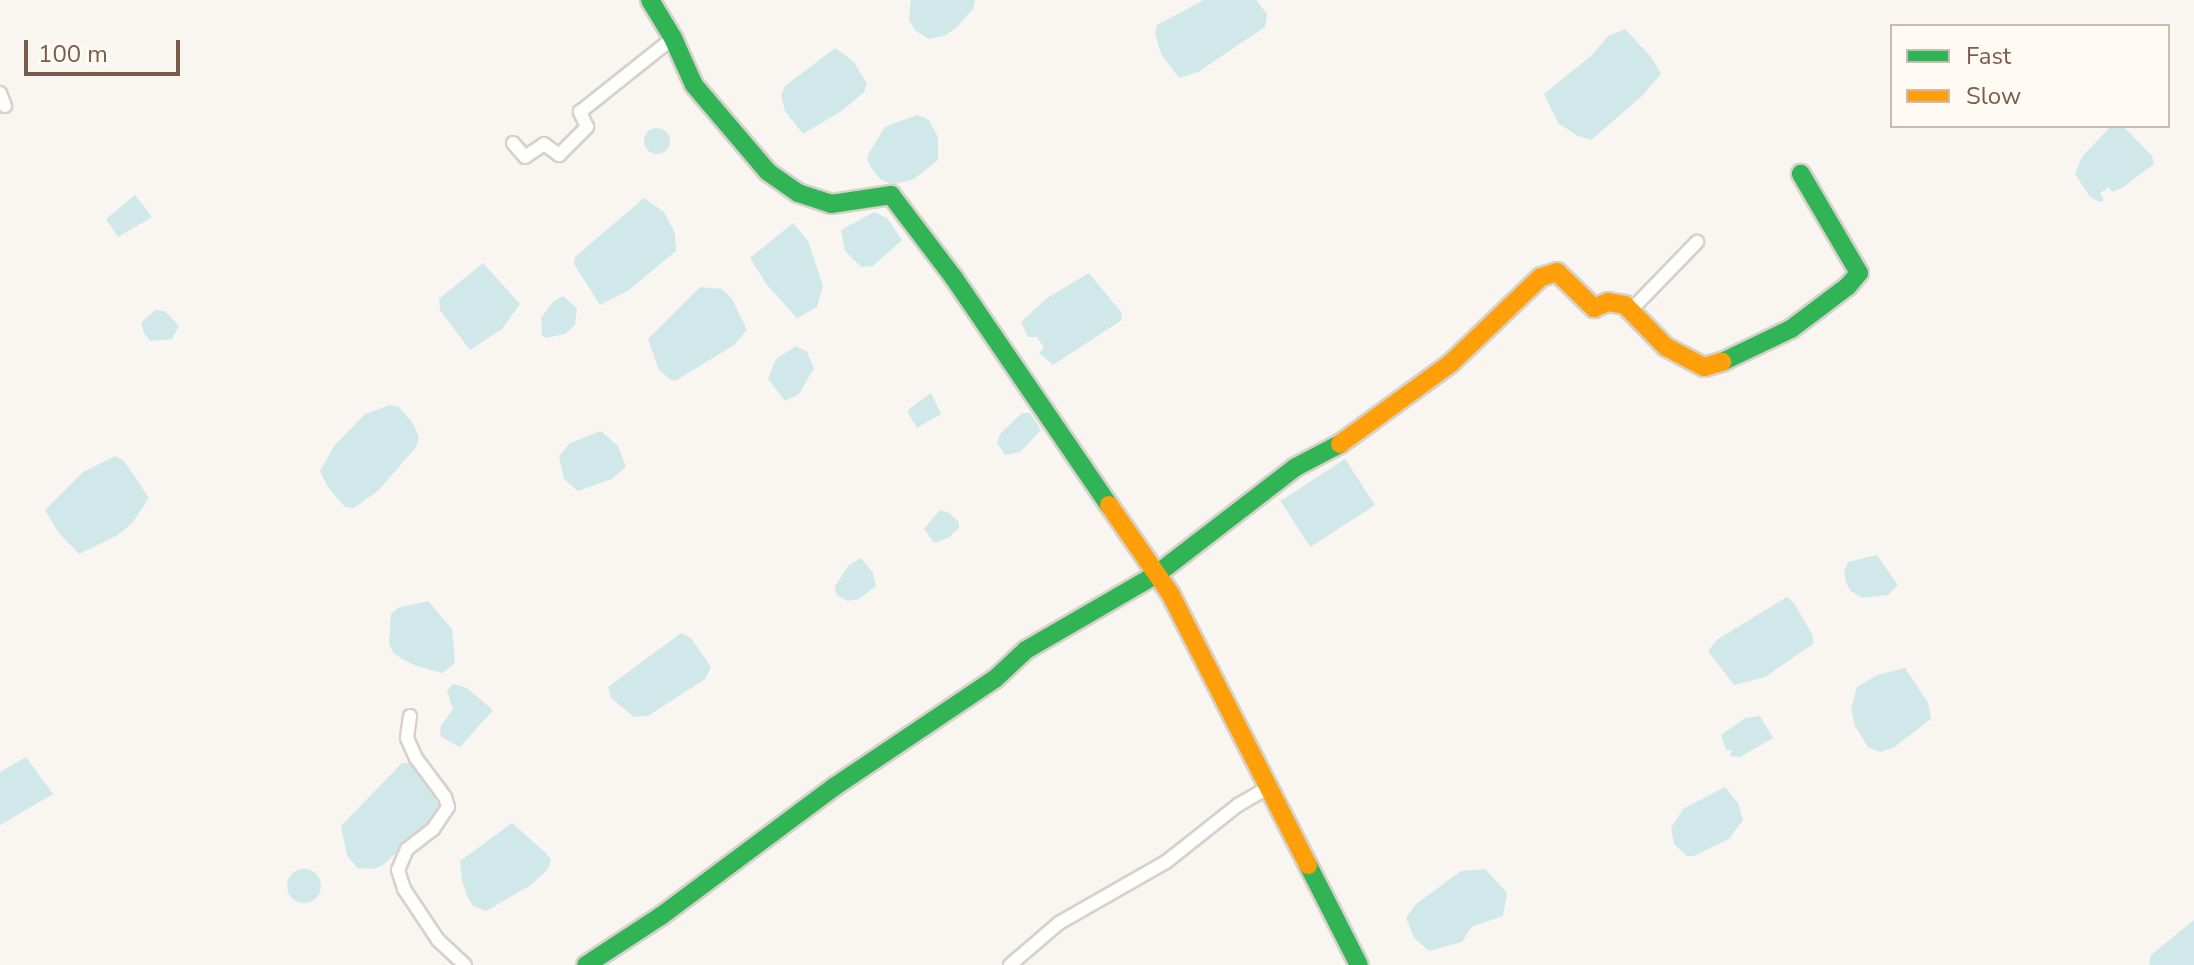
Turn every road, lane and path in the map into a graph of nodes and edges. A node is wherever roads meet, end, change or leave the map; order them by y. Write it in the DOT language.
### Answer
graph roads {
  1 [pos="650,0"];
  2 [pos="673,38"];
  3 [pos="0,79"];
  4 [pos="2,96"];
  5 [pos="513,143"];
  6 [pos="1801,174"];
  7 [pos="1697,242"];
  8 [pos="1631,310"];
  9 [pos="1157,574"];
  10 [pos="410,716"];
  11 [pos="1269,787"];
  12 [pos="465,965"];
  13 [pos="586,965"];
  14 [pos="1010,965"];
  15 [pos="1359,965"];
  1 -- 2 [label="street"];
  2 -- 5 [label="street"];
  2 -- 9 [label="street"];
  3 -- 4 [label="street"];
  6 -- 8 [label="street"];
  7 -- 8 [label="street"];
  8 -- 9 [label="street"];
  9 -- 11 [label="street"];
  9 -- 13 [label="street"];
  10 -- 12 [label="street"];
  11 -- 14 [label="street"];
  11 -- 15 [label="street"];
}
